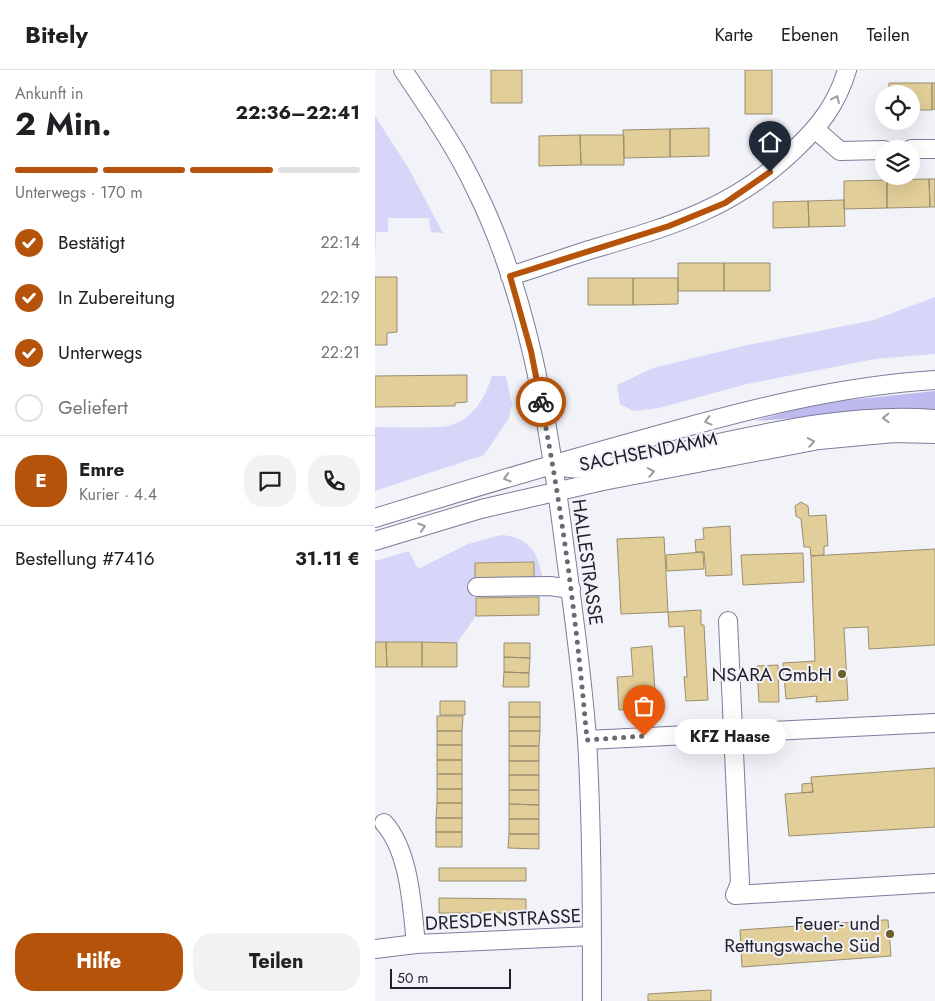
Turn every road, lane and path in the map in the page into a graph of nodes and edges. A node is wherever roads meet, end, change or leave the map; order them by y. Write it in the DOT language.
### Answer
graph roads {
  1 [pos="403,70"];
  2 [pos="847,70"];
  3 [pos="816,130"];
  4 [pos="920,149"];
  5 [pos="935,149"];
  6 [pos="875,150"];
  7 [pos="510,276"];
  8 [pos="935,380"];
  9 [pos="935,418"];
  10 [pos="935,434"];
  11 [pos="554,464"];
  12 [pos="558,490"];
  13 [pos="375,518"];
  14 [pos="375,541"];
  15 [pos="477,587"];
  16 [pos="571,589"];
  17 [pos="728,621"];
  18 [pos="935,723"];
  19 [pos="732,731"];
  20 [pos="587,740"];
  21 [pos="384,823"];
  22 [pos="935,883"];
  23 [pos="592,936"];
  24 [pos="416,944"];
  25 [pos="375,949"];
  26 [pos="592,1001"];
  1 -- 7 [label="street, HALLESTRASSE"];
  3 -- 2 [label="street, one-way"];
  3 -- 6 [label="street"];
  3 -- 7 [label="street"];
  4 -- 5 [label="street"];
  7 -- 11 [label="street, HALLESTRASSE"];
  8 -- 11 [label="street, SACHSENDAMM, one-way"];
  9 -- 11 [label="street, SACHSENDAMM, one-way"];
  12 -- 10 [label="street, SACHSENDAMM, one-way"];
  11 -- 12 [label="street, HALLESTRASSE"];
  11 -- 13 [label="street, SACHSENDAMM, one-way"];
  14 -- 12 [label="street, SACHSENDAMM, one-way"];
  12 -- 16 [label="street, HALLESTRASSE"];
  15 -- 16 [label="street"];
  16 -- 20 [label="street, HALLESTRASSE"];
  17 -- 19 [label="street"];
  18 -- 19 [label="street"];
  19 -- 20 [label="street"];
  19 -- 22 [label="street"];
  20 -- 23 [label="street, HALLESTRASSE"];
  21 -- 24 [label="street, DRESDENSTRASSE"];
  23 -- 24 [label="street, DRESDENSTRASSE"];
  23 -- 26 [label="street, HALLESTRASSE"];
  24 -- 25 [label="street, DRESDENSTRASSE"];
}
